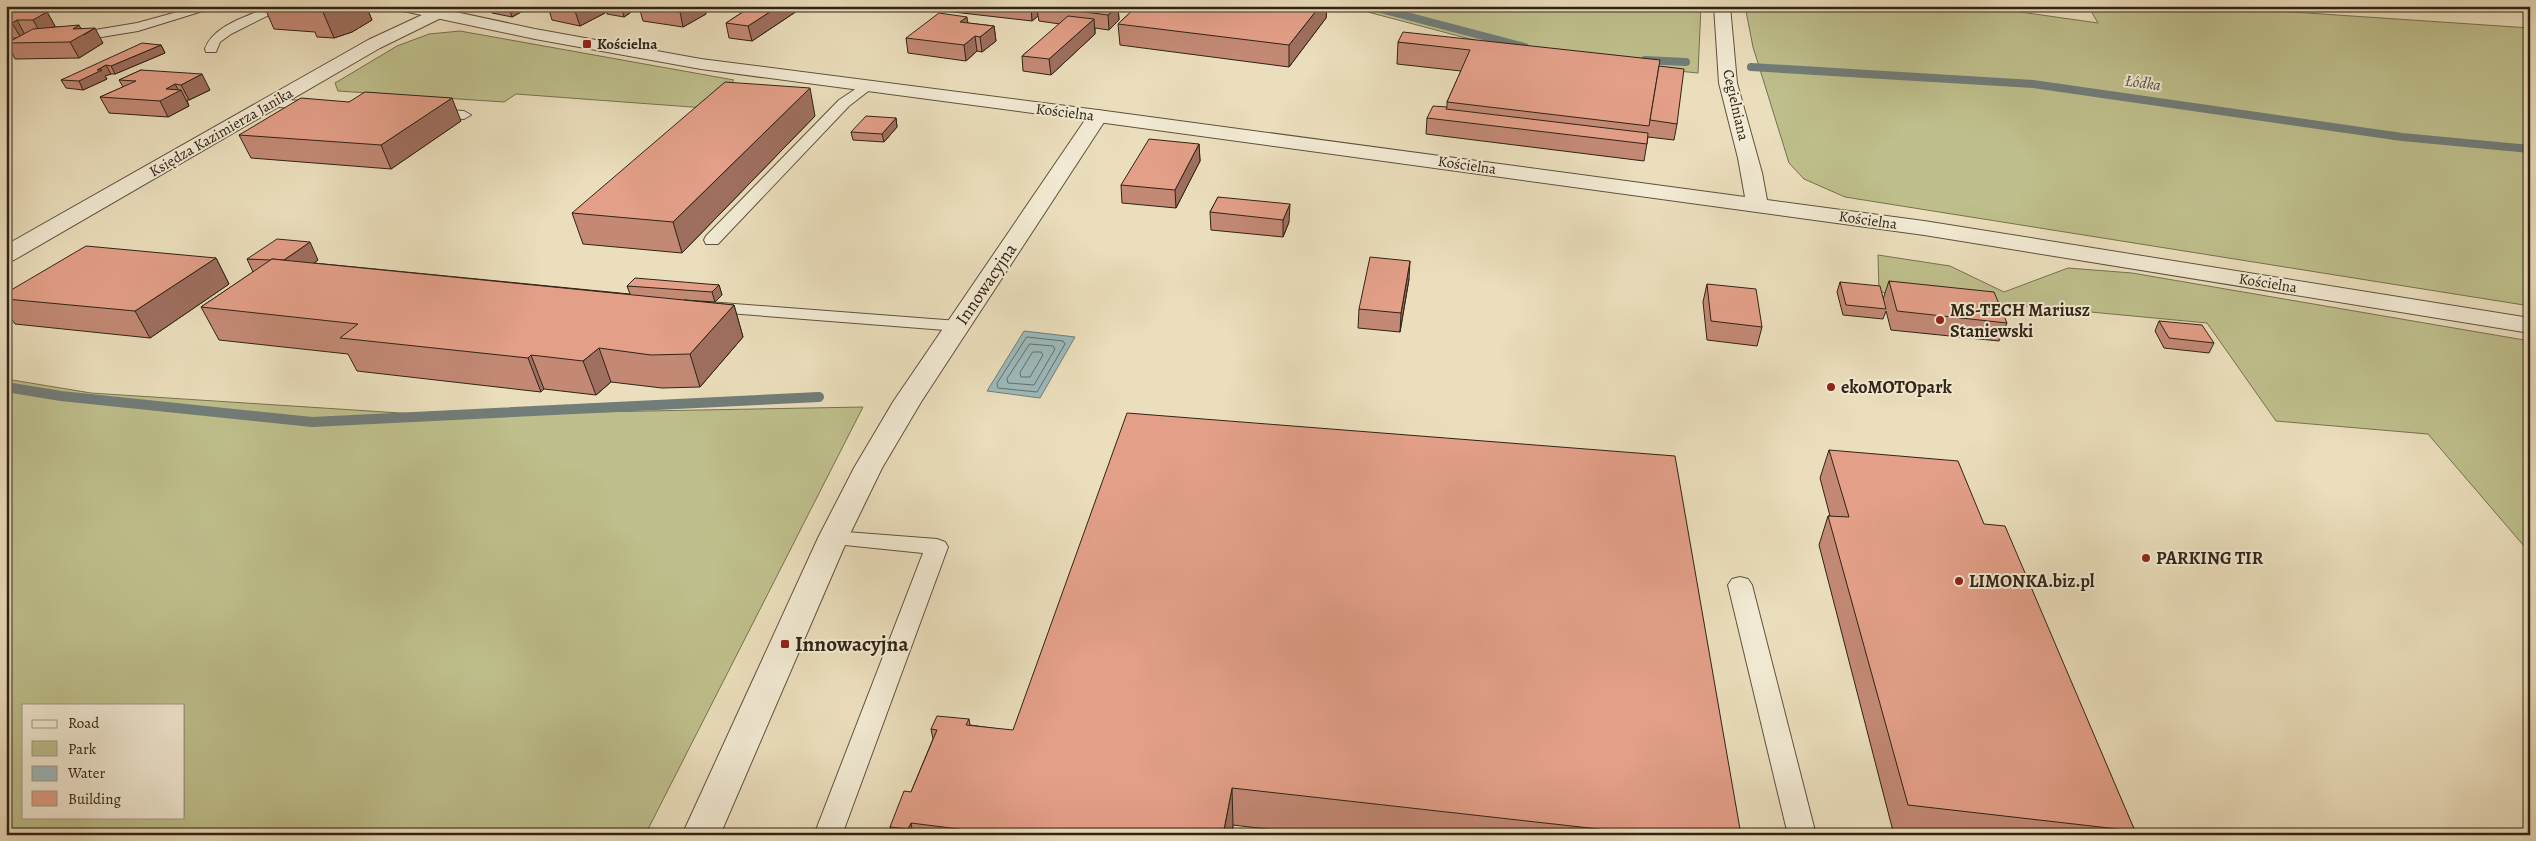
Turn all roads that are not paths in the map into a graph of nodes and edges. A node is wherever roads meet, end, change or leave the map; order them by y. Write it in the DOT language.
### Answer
graph roads {
  1 [pos="212,6"];
  2 [pos="280,6"];
  3 [pos="403,6"];
  4 [pos="1722,6"];
  5 [pos="437,13"];
  6 [pos="57,39"];
  7 [pos="211,49"];
  8 [pos="866,86"];
  9 [pos="272,103"];
  10 [pos="332,107"];
  11 [pos="417,112"];
  12 [pos="464,115"];
  13 [pos="1098,116"];
  14 [pos="1756,204"];
  15 [pos="712,240"];
  16 [pos="6,255"];
  17 [pos="694,309"];
  18 [pos="958,326"];
  19 [pos="2530,326"];
  20 [pos="833,538"];
  21 [pos="1740,585"];
  22 [pos="701,835"];
  23 [pos="828,835"];
  24 [pos="1802,835"];
  1 -- 6 [label="lane"];
  2 -- 7 [label="lane"];
  3 -- 5 [label="street, Kościelna"];
  4 -- 14 [label="street, Cegielniana"];
  5 -- 8 [label="street, Kościelna"];
  5 -- 9 [label="street, Księdza Kazimierza Janika"];
  8 -- 13 [label="street, Kościelna"];
  8 -- 15 [label="lane"];
  9 -- 10 [label="lane"];
  9 -- 16 [label="street, Księdza Kazimierza Janika"];
  11 -- 12 [label="lane"];
  13 -- 14 [label="street, Kościelna"];
  13 -- 18 [label="street, Innowacyjna"];
  14 -- 19 [label="street, Kościelna"];
  17 -- 18 [label="lane"];
  18 -- 20 [label="street, Innowacyjna"];
  20 -- 22 [label="street, Innowacyjna"];
  20 -- 23 [label="lane"];
  21 -- 24 [label="lane"];
}
